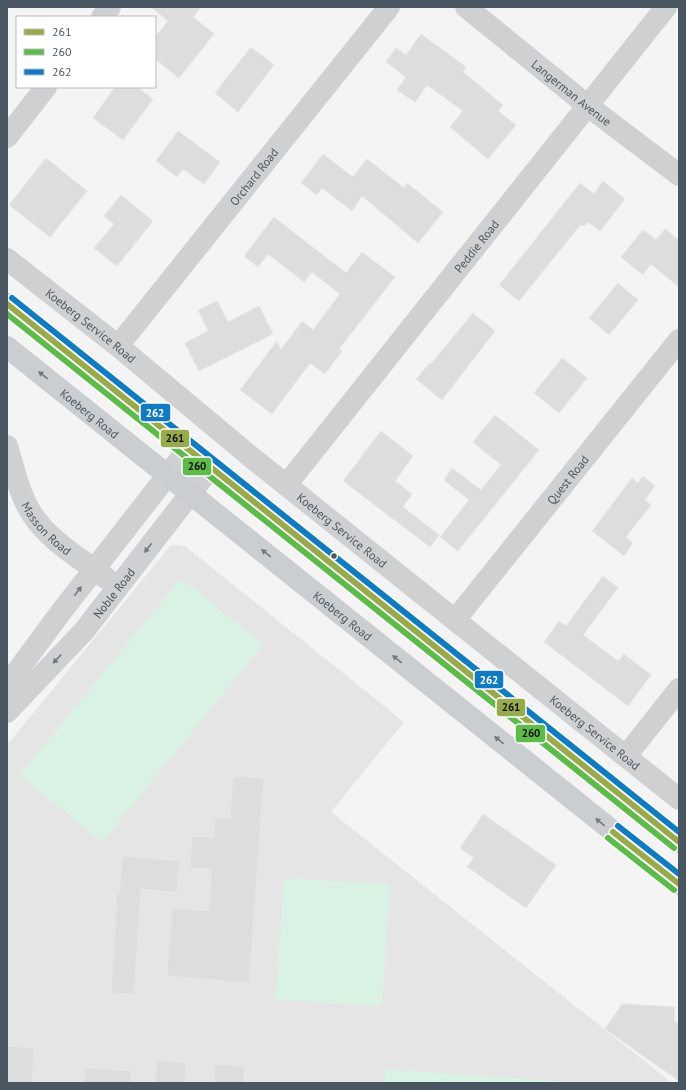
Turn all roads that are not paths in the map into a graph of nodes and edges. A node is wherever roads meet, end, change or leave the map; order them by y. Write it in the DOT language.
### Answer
graph roads {
  1 [pos="110,7"];
  2 [pos="389,7"];
  3 [pos="466,7"];
  4 [pos="666,7"];
  5 [pos="103,16"];
  6 [pos="45,88"];
  7 [pos="588,106"];
  8 [pos="7,137"];
  9 [pos="679,175"];
  10 [pos="7,259"];
  11 [pos="7,304"];
  12 [pos="679,340"];
  13 [pos="118,346"];
  14 [pos="7,347"];
  15 [pos="7,446"];
  16 [pos="188,449"];
  17 [pos="211,468"];
  18 [pos="168,475"];
  19 [pos="287,484"];
  20 [pos="191,494"];
  21 [pos="94,569"];
  22 [pos="118,587"];
  23 [pos="456,620"];
  24 [pos="7,685"];
  25 [pos="679,689"];
  26 [pos="7,712"];
  27 [pos="626,756"];
  28 [pos="679,798"];
  29 [pos="679,842"];
  30 [pos="679,884"];
  1 -- 5 [label="street"];
  2 -- 13 [label="street, Orchard Road"];
  3 -- 7 [label="street, Langerman Avenue"];
  4 -- 7 [label="street, Peddie Road"];
  6 -- 8 [label="street"];
  7 -- 9 [label="street, Langerman Avenue"];
  7 -- 19 [label="street, Peddie Road"];
  10 -- 13 [label="street, Koeberg Service Road"];
  11 -- 16 [label="main road"];
  12 -- 23 [label="street, Quest Road"];
  13 -- 19 [label="street, Koeberg Service Road"];
  18 -- 14 [label="main road, Koeberg Road, one-way"];
  15 -- 21 [label="street, Masson Road"];
  16 -- 17 [label="main road"];
  16 -- 18 [label="street"];
  17 -- 20 [label="street, Noble Road"];
  17 -- 29 [label="main road"];
  18 -- 20 [label="main road, Koeberg Road"];
  18 -- 21 [label="street"];
  19 -- 23 [label="street, Koeberg Service Road"];
  20 -- 22 [label="street, Noble Road, one-way"];
  30 -- 20 [label="main road, Koeberg Road, one-way"];
  21 -- 22 [label="street, Masson Road"];
  24 -- 21 [label="street, one-way"];
  22 -- 26 [label="street, Noble Road, one-way"];
  23 -- 27 [label="street, Koeberg Service Road"];
  25 -- 27 [label="street"];
  27 -- 28 [label="street, Koeberg Service Road"];
}
